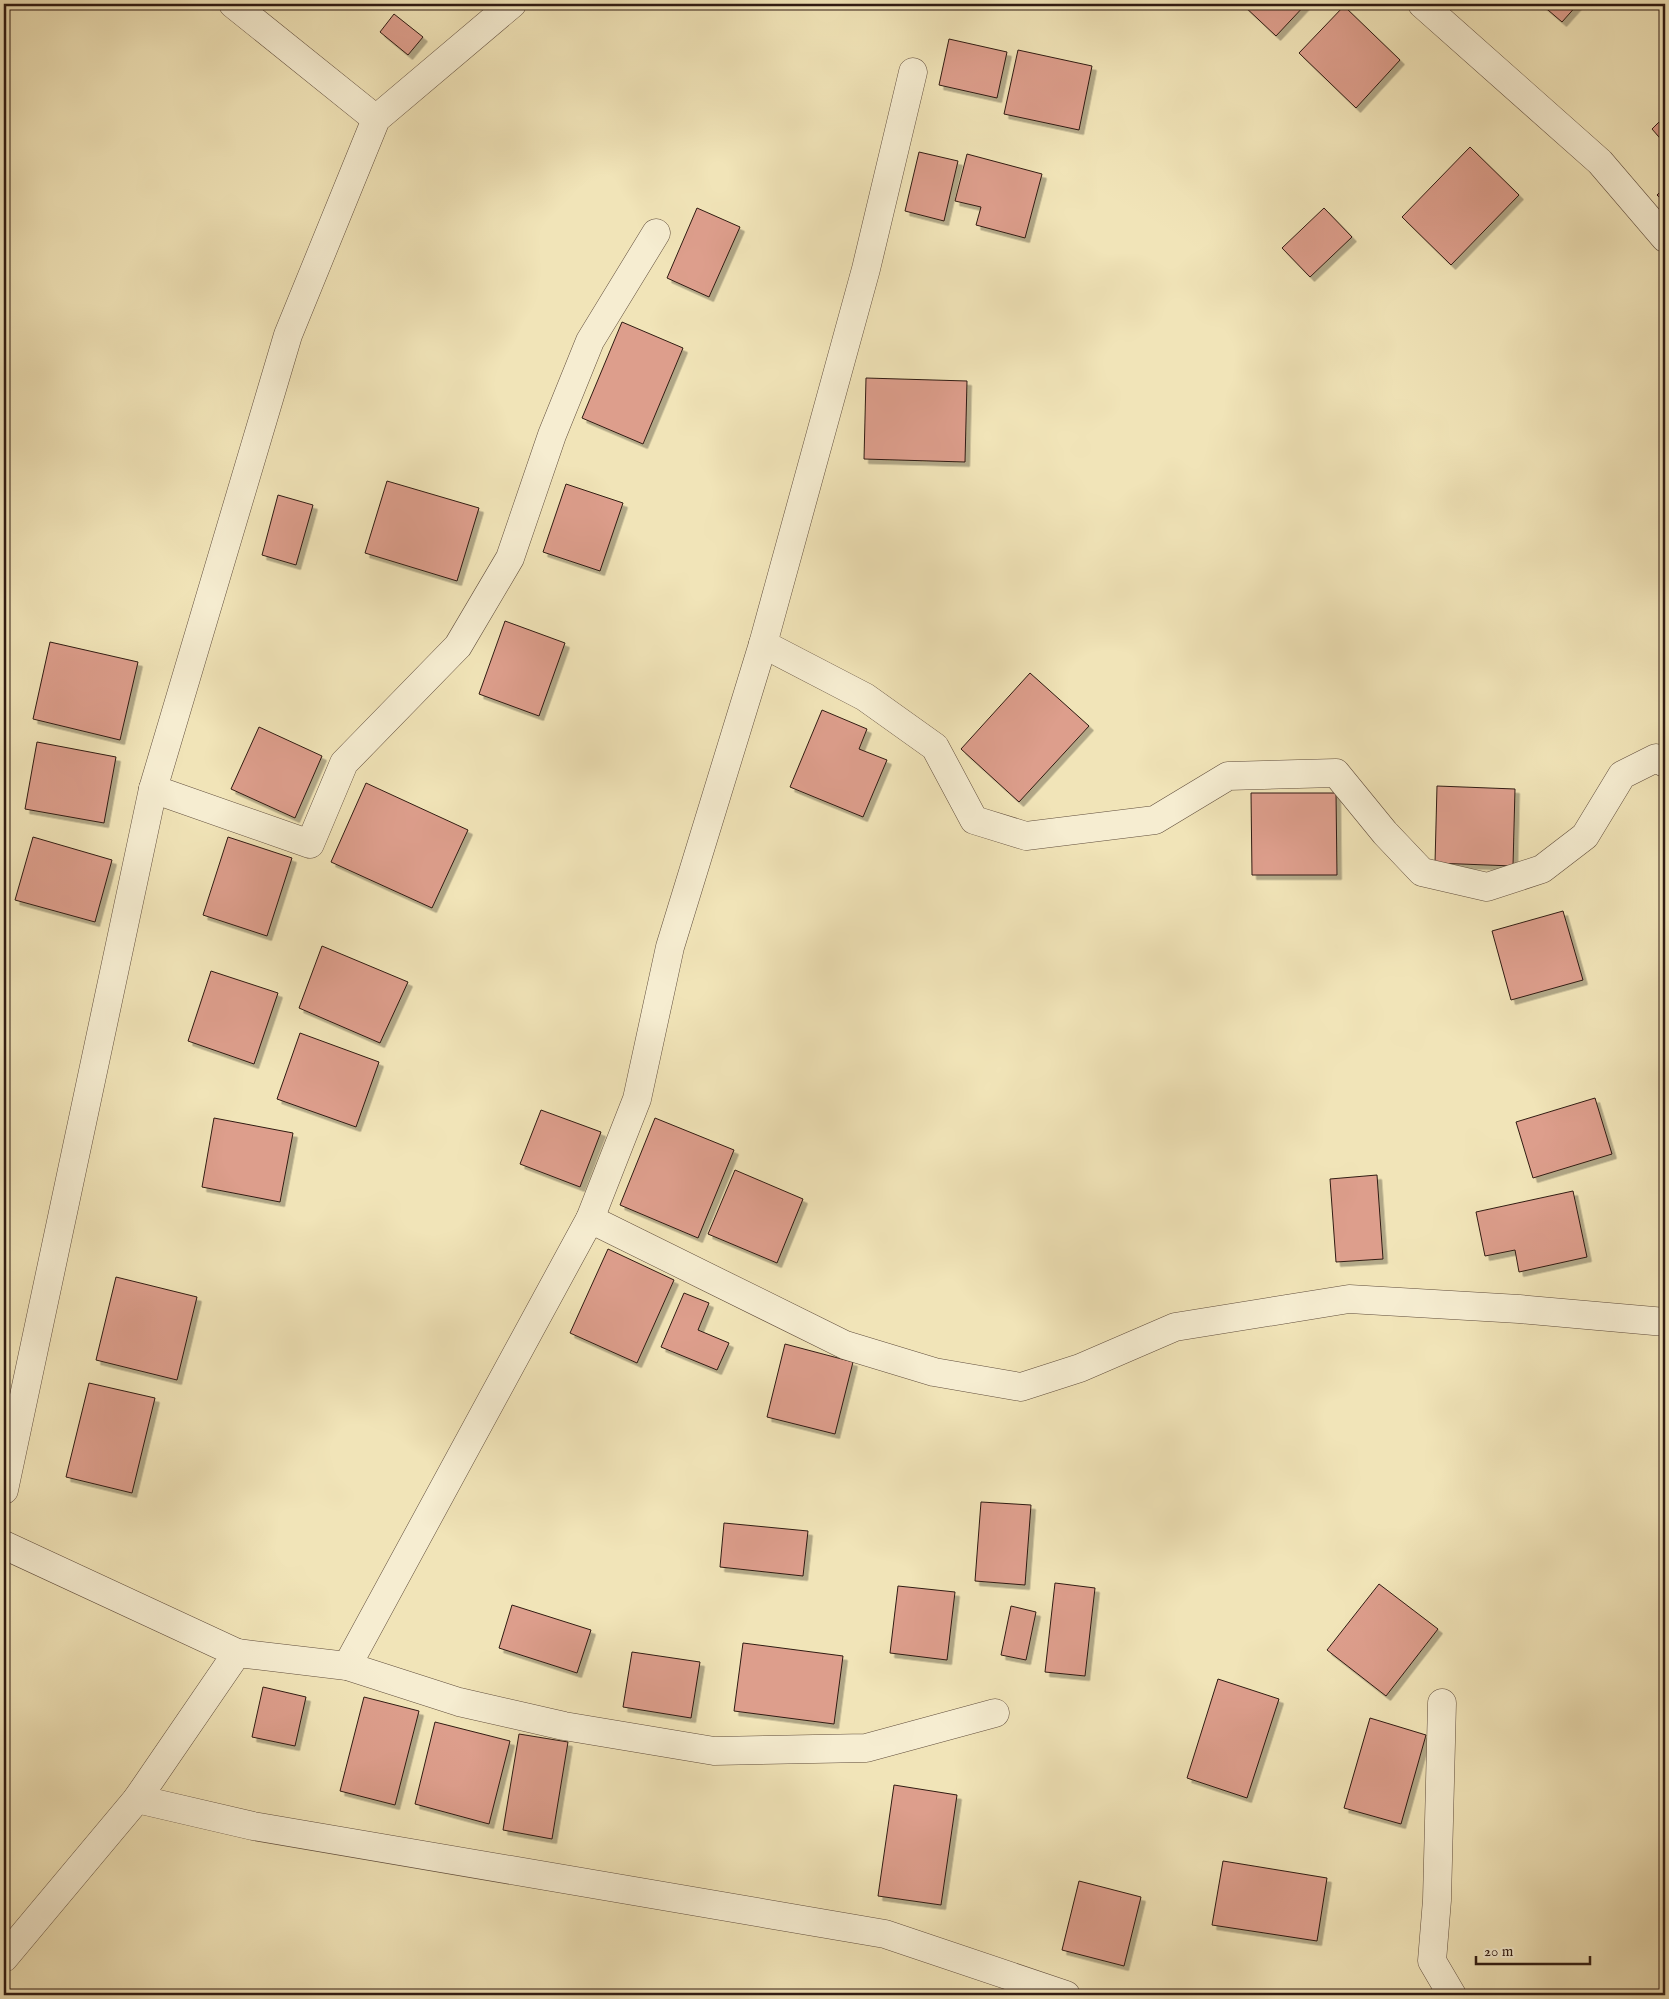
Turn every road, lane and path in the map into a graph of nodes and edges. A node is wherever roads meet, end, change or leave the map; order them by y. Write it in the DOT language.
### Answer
graph roads {
  1 [pos="233,4"];
  2 [pos="512,4"];
  3 [pos="1422,4"];
  4 [pos="913,72"];
  5 [pos="376,119"];
  6 [pos="656,233"];
  7 [pos="1665,238"];
  8 [pos="763,644"];
  9 [pos="1665,763"];
  10 [pos="153,789"];
  11 [pos="590,1219"];
  12 [pos="1665,1322"];
  13 [pos="5,1480"];
  14 [pos="4,1545"];
  15 [pos="237,1653"];
  16 [pos="347,1666"];
  17 [pos="1442,1703"];
  18 [pos="996,1713"];
  19 [pos="136,1799"];
  20 [pos="4,1958"];
  21 [pos="1066,1995"];
  22 [pos="1452,1995"];
  1 -- 5 [label="street"];
  2 -- 5 [label="street"];
  3 -- 7 [label="street"];
  4 -- 8 [label="street"];
  5 -- 10 [label="street"];
  6 -- 10 [label="street"];
  8 -- 9 [label="street"];
  8 -- 11 [label="street"];
  10 -- 13 [label="street"];
  11 -- 12 [label="street"];
  11 -- 16 [label="street"];
  14 -- 15 [label="street"];
  15 -- 16 [label="street"];
  15 -- 19 [label="street"];
  16 -- 18 [label="street"];
  17 -- 22 [label="street"];
  19 -- 20 [label="street"];
  19 -- 21 [label="street"];
}
